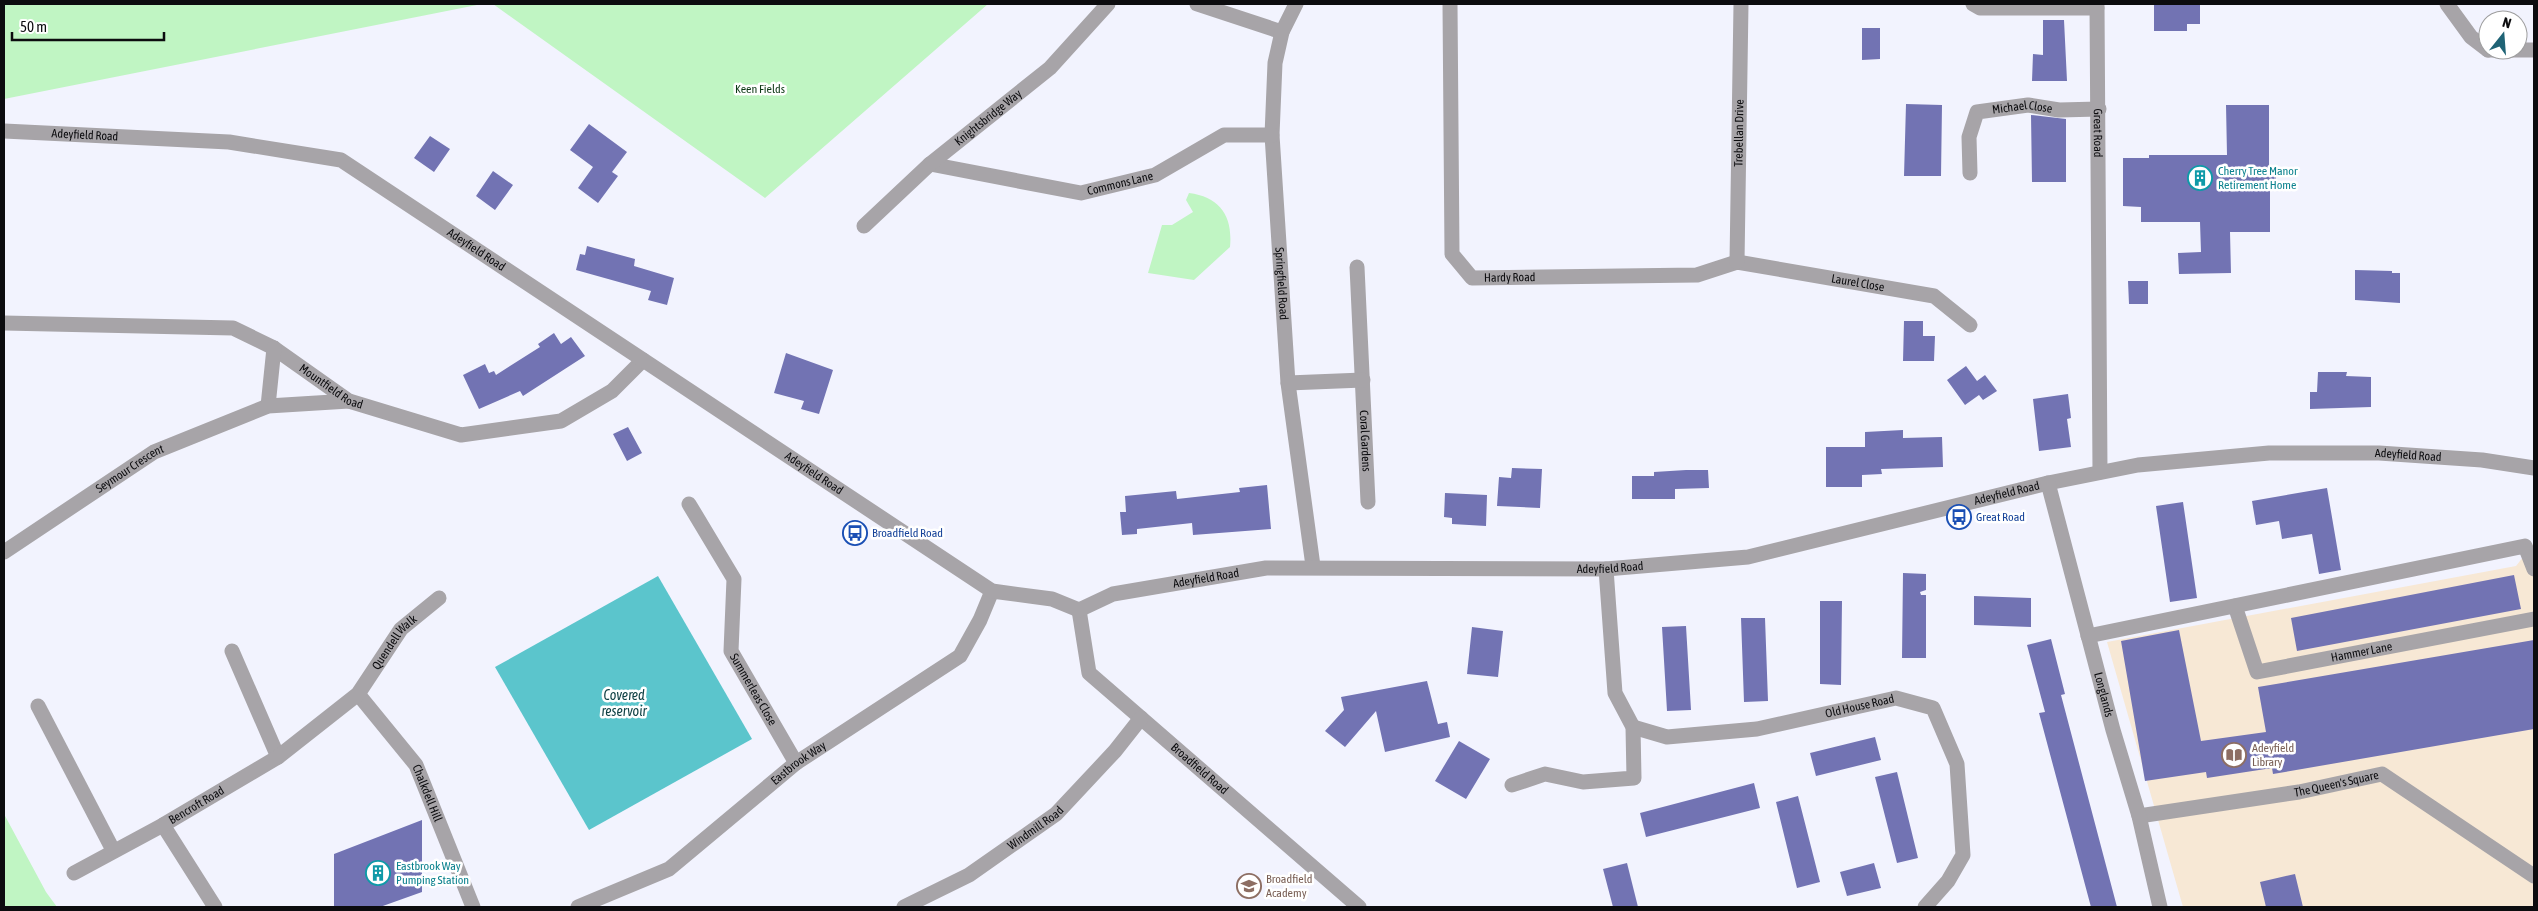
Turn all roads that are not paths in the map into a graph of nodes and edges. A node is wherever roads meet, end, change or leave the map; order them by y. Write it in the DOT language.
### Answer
graph roads {
  1 [pos="1108,4"];
  2 [pos="1197,4"];
  3 [pos="1296,4"];
  4 [pos="1450,4"];
  5 [pos="1741,4"];
  6 [pos="1973,4"];
  7 [pos="2446,4"];
  8 [pos="2097,6"];
  9 [pos="1282,32"];
  10 [pos="2478,42"];
  11 [pos="2099,109"];
  12 [pos="4,131"];
  13 [pos="1272,135"];
  14 [pos="930,164"];
  15 [pos="1970,173"];
  16 [pos="864,226"];
  17 [pos="1737,262"];
  18 [pos="1357,267"];
  19 [pos="4,323"];
  20 [pos="1970,325"];
  21 [pos="274,348"];
  22 [pos="643,360"];
  23 [pos="1363,380"];
  24 [pos="1288,383"];
  25 [pos="348,401"];
  26 [pos="268,406"];
  27 [pos="2534,468"];
  28 [pos="2100,472"];
  29 [pos="2048,483"];
  30 [pos="1368,502"];
  31 [pos="688,504"];
  32 [pos="4,552"];
  33 [pos="1313,566"];
  34 [pos="1606,569"];
  35 [pos="2534,569"];
  36 [pos="992,591"];
  37 [pos="438,598"];
  38 [pos="2235,606"];
  39 [pos="1079,610"];
  40 [pos="2534,618"];
  41 [pos="2088,636"];
  42 [pos="232,651"];
  43 [pos="358,694"];
  44 [pos="38,706"];
  45 [pos="1141,718"];
  46 [pos="1632,727"];
  47 [pos="278,757"];
  48 [pos="796,763"];
  49 [pos="1512,785"];
  50 [pos="2139,816"];
  51 [pos="163,825"];
  52 [pos="113,850"];
  53 [pos="74,873"];
  54 [pos="2534,876"];
  55 [pos="215,907"];
  56 [pos="473,907"];
  57 [pos="578,907"];
  58 [pos="904,907"];
  59 [pos="1360,907"];
  60 [pos="1925,907"];
  61 [pos="2160,907"];
  1 -- 14 [label="street, Knightsbridge Way"];
  2 -- 9 [label="street"];
  3 -- 9 [label="street, Springfield Road"];
  4 -- 17 [label="street, Hardy Road"];
  5 -- 17 [label="street, Trebellan Drive"];
  6 -- 8 [label="street"];
  7 -- 10 [label="street"];
  8 -- 11 [label="street, Great Road"];
  9 -- 13 [label="street, Springfield Road"];
  11 -- 15 [label="street, Michael Close"];
  11 -- 28 [label="street, Great Road"];
  12 -- 22 [label="street, Adeyfield Road"];
  13 -- 14 [label="street, Commons Lane"];
  13 -- 24 [label="street, Springfield Road"];
  14 -- 16 [label="street, Knightsbridge Way"];
  17 -- 20 [label="street, Laurel Close"];
  18 -- 23 [label="street, Coral Gardens"];
  19 -- 21 [label="street, Mountfield Road"];
  21 -- 25 [label="street, Mountfield Road"];
  21 -- 26 [label="street"];
  22 -- 25 [label="street, Mountfield Road"];
  22 -- 36 [label="street, Adeyfield Road"];
  23 -- 24 [label="street"];
  23 -- 30 [label="street, Coral Gardens"];
  24 -- 33 [label="street, Springfield Road"];
  25 -- 26 [label="street, Seymour Crescent"];
  26 -- 32 [label="street, Seymour Crescent"];
  27 -- 28 [label="street, Adeyfield Road"];
  28 -- 29 [label="street, Adeyfield Road"];
  29 -- 34 [label="street, Adeyfield Road"];
  29 -- 41 [label="street, Longlands"];
  31 -- 48 [label="street, Summerleas Close"];
  33 -- 34 [label="street, Adeyfield Road"];
  33 -- 39 [label="street, Adeyfield Road"];
  34 -- 46 [label="street"];
  35 -- 38 [label="street"];
  36 -- 39 [label="street, Adeyfield Road"];
  36 -- 48 [label="street, Eastbrook Way"];
  37 -- 43 [label="street, Quendell Walk"];
  38 -- 40 [label="street, Hammer Lane"];
  38 -- 41 [label="street"];
  39 -- 45 [label="street, Broadfield Road"];
  41 -- 50 [label="street, Longlands"];
  42 -- 47 [label="street"];
  43 -- 47 [label="street, Bencroft Road"];
  43 -- 56 [label="street, Chalkdell Hill"];
  44 -- 52 [label="street"];
  45 -- 58 [label="street, Windmill Road"];
  45 -- 59 [label="street, Broadfield Road"];
  46 -- 49 [label="street"];
  46 -- 60 [label="street, Old House Road"];
  47 -- 51 [label="street, Bencroft Road"];
  48 -- 57 [label="street, Eastbrook Way"];
  50 -- 54 [label="street, The Queen's Square"];
  50 -- 61 [label="street, Longlands"];
  51 -- 52 [label="street, Bencroft Road"];
  51 -- 55 [label="street"];
  52 -- 53 [label="street, Bencroft Road"];
}
